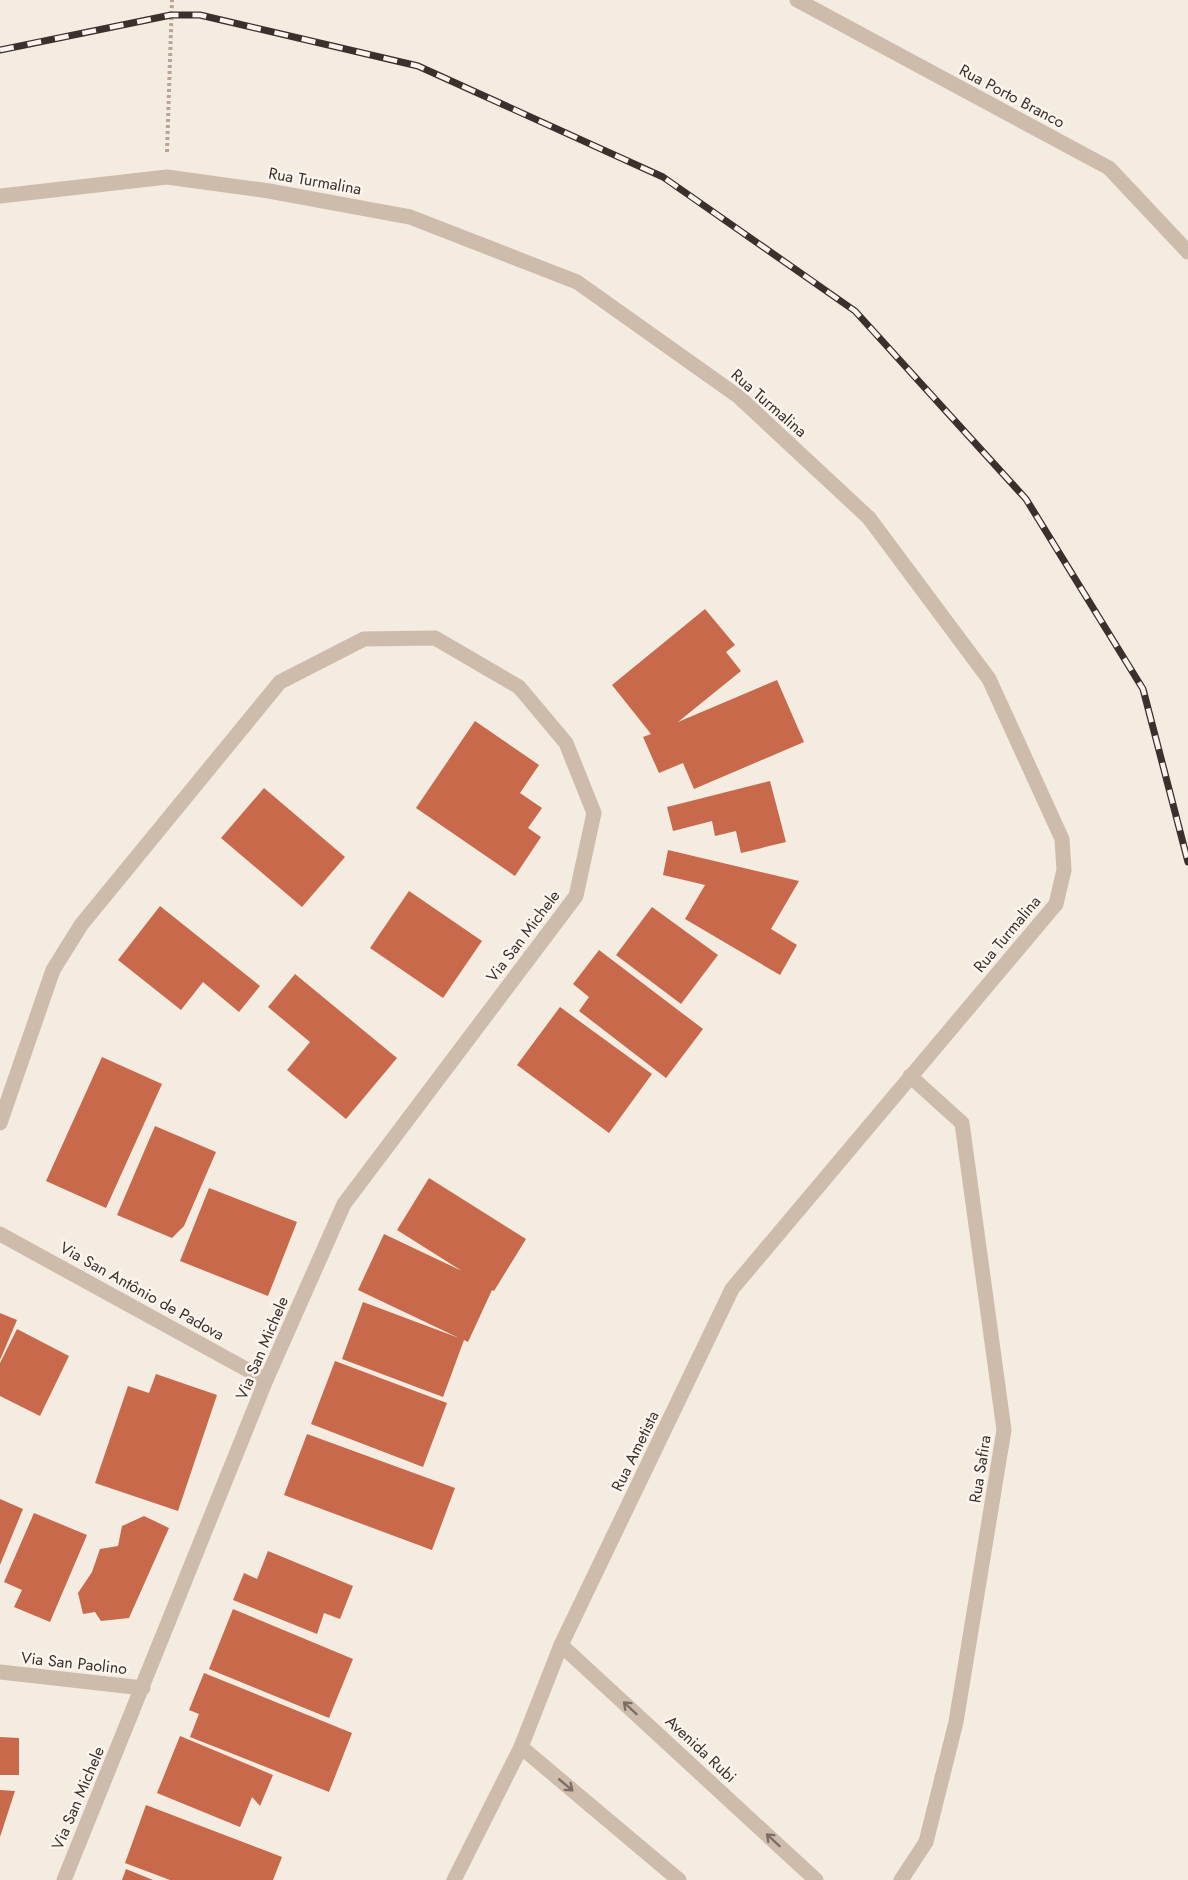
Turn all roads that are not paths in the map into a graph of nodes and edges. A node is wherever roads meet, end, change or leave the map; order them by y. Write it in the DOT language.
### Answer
graph roads {
  1 [pos="797,0"];
  2 [pos="0,196"];
  3 [pos="1188,252"];
  4 [pos="910,1076"];
  5 [pos="0,1123"];
  6 [pos="0,1234"];
  7 [pos="266,1380"];
  8 [pos="561,1645"];
  9 [pos="0,1672"];
  10 [pos="143,1689"];
  11 [pos="521,1747"];
  12 [pos="64,1880"];
  13 [pos="454,1880"];
  14 [pos="679,1880"];
  15 [pos="816,1880"];
  16 [pos="901,1880"];
  1 -- 3 [label="street, Rua Porto Branco"];
  2 -- 4 [label="street, Rua Turmalina"];
  4 -- 8 [label="street, Rua Ametista"];
  4 -- 16 [label="street, Rua Safira"];
  5 -- 7 [label="street, Via San Michele"];
  6 -- 7 [label="street, Via San Antônio de Padova"];
  7 -- 10 [label="street, Via San Michele"];
  8 -- 11 [label="street, Rua Ametista"];
  15 -- 8 [label="street, Avenida Rubi, one-way"];
  9 -- 10 [label="street, Via San Paolino"];
  10 -- 12 [label="street, Via San Michele"];
  11 -- 13 [label="street, Rua Ametista"];
  11 -- 14 [label="street, one-way"];
}
